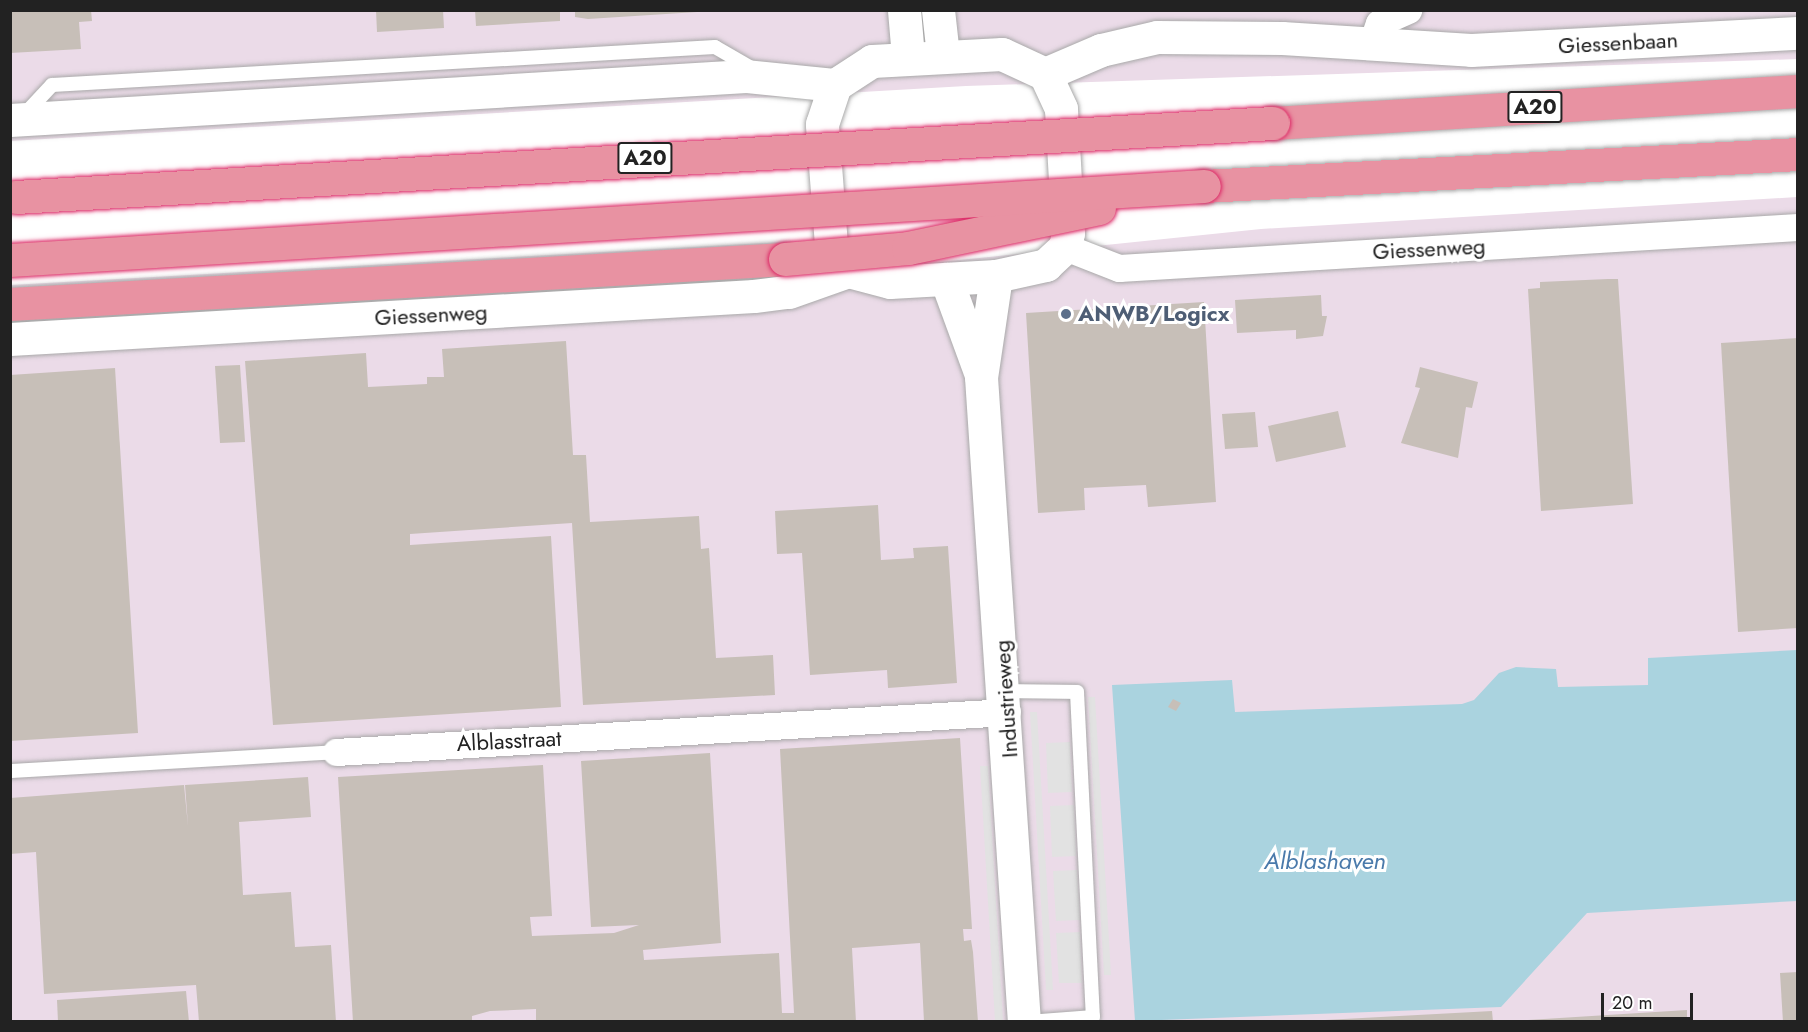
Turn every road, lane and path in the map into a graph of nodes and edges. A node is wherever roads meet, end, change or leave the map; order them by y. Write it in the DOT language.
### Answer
graph roads {
  1 [pos="904,10"];
  2 [pos="939,10"];
  3 [pos="1408,10"];
  4 [pos="1797,17"];
  5 [pos="1797,33"];
  6 [pos="1371,46"];
  7 [pos="1438,46"];
  8 [pos="943,56"];
  9 [pos="908,57"];
  10 [pos="1045,74"];
  11 [pos="835,85"];
  12 [pos="1797,91"];
  13 [pos="15,120"];
  14 [pos="1797,154"];
  15 [pos="1204,186"];
  16 [pos="12,197"];
  17 [pos="1797,227"];
  18 [pos="1065,247"];
  19 [pos="10,260"];
  20 [pos="848,271"];
  21 [pos="996,276"];
  22 [pos="946,279"];
  23 [pos="10,304"];
  24 [pos="10,339"];
  25 [pos="981,377"];
  26 [pos="1006,701"];
  27 [pos="336,752"];
  28 [pos="10,771"];
  29 [pos="1026,1022"];
  1 -- 9 [label="street"];
  2 -- 8 [label="street"];
  3 -- 6 [label="street"];
  4 -- 7 [label="street, Giessenbaan"];
  5 -- 7 [label="street, Giessenbaan"];
  6 -- 7 [label="street, Giessenbaan"];
  6 -- 10 [label="street"];
  8 -- 9 [label="street"];
  8 -- 10 [label="street"];
  9 -- 11 [label="street"];
  10 -- 18 [label="street"];
  11 -- 13 [label="street"];
  11 -- 20 [label="street"];
  12 -- 16 [label="highway, A20, bridge"];
  14 -- 15 [label="highway"];
  15 -- 19 [label="highway, bridge"];
  15 -- 23 [label="highway, bridge"];
  17 -- 18 [label="street, Giessenweg"];
  18 -- 21 [label="street"];
  20 -- 22 [label="street"];
  20 -- 24 [label="street, Giessenweg"];
  21 -- 22 [label="street"];
  21 -- 25 [label="street, Industrieweg"];
  22 -- 25 [label="street, Industrieweg"];
  25 -- 26 [label="street, Industrieweg"];
  26 -- 27 [label="street, Alblasstraat"];
  26 -- 29 [label="street, Industrieweg"];
  26 -- 29 [label="lane"];
  27 -- 28 [label="lane, Alblasstraat"];
}
